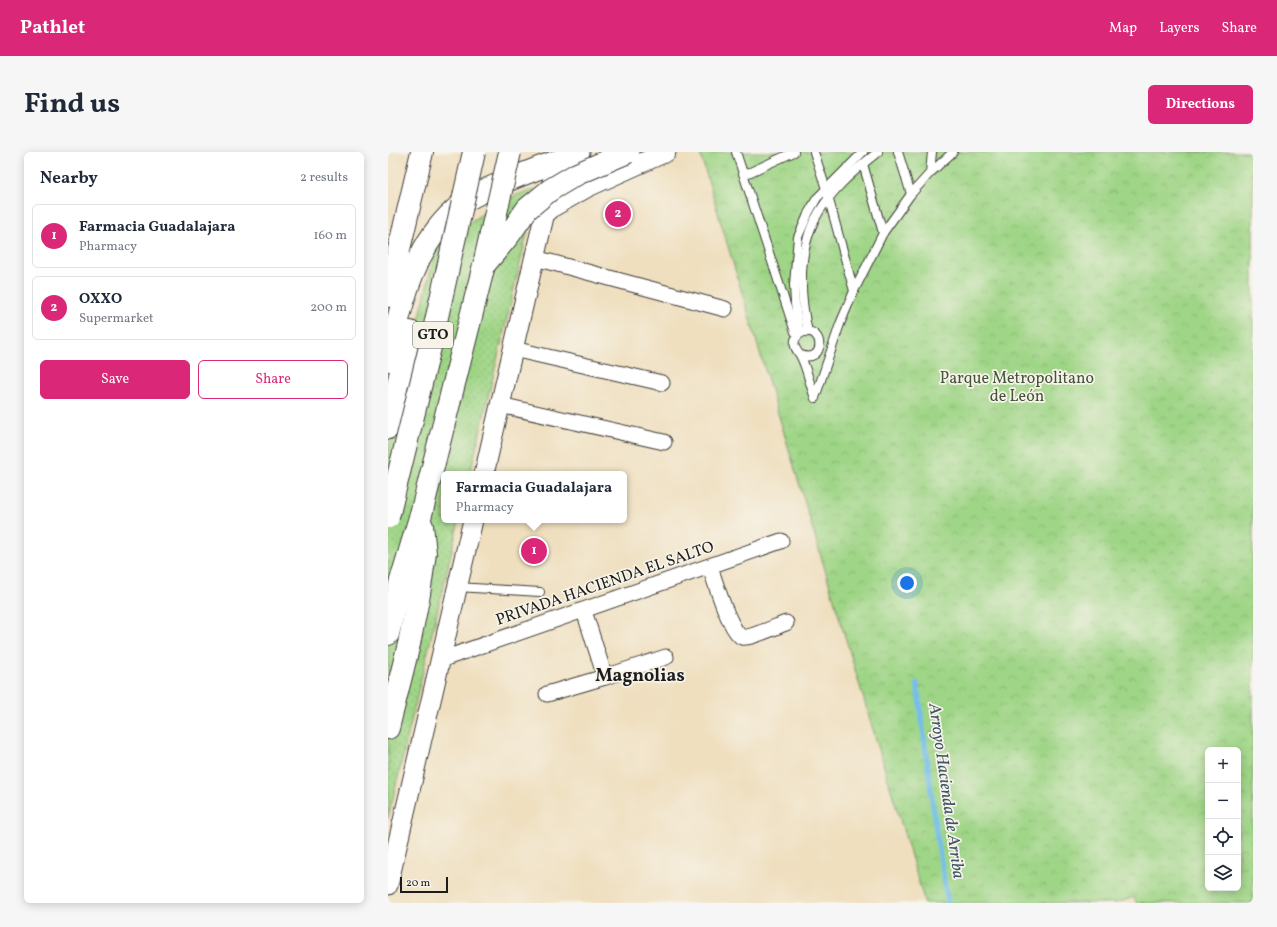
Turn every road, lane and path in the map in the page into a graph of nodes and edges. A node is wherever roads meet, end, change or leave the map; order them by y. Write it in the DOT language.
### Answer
graph roads {
  1 [pos="422,152"];
  2 [pos="474,152"];
  3 [pos="510,152"];
  4 [pos="580,152"];
  5 [pos="628,152"];
  6 [pos="666,152"];
  7 [pos="736,152"];
  8 [pos="794,152"];
  9 [pos="814,152"];
  10 [pos="863,152"];
  11 [pos="878,152"];
  12 [pos="898,152"];
  13 [pos="932,152"];
  14 [pos="953,152"];
  15 [pos="561,155"];
  16 [pos="862,164"];
  17 [pos="930,173"];
  18 [pos="744,175"];
  19 [pos="826,189"];
  20 [pos="911,194"];
  21 [pos="828,199"];
  22 [pos="544,215"];
  23 [pos="883,233"];
  24 [pos="431,237"];
  25 [pos="535,258"];
  26 [pos="484,265"];
  27 [pos="854,291"];
  28 [pos="388,296"];
  29 [pos="725,309"];
  30 [pos="802,334"];
  31 [pos="834,341"];
  32 [pos="820,342"];
  33 [pos="513,349"];
  34 [pos="801,356"];
  35 [pos="388,360"];
  36 [pos="662,383"];
  37 [pos="500,406"];
  38 [pos="388,428"];
  39 [pos="664,442"];
  40 [pos="485,471"];
  41 [pos="421,514"];
  42 [pos="388,517"];
  43 [pos="472,523"];
  44 [pos="782,541"];
  45 [pos="710,567"];
  46 [pos="457,587"];
  47 [pos="540,592"];
  48 [pos="584,611"];
  49 [pos="786,623"];
  50 [pos="388,634"];
  51 [pos="666,657"];
  52 [pos="440,660"];
  53 [pos="605,677"];
  54 [pos="547,694"];
  55 [pos="388,728"];
  56 [pos="388,885"];
  1 -- 28 [label="main road"];
  2 -- 42 [label="main road, GTO, bridge"];
  3 -- 26 [label="main road, GTO, bridge"];
  4 -- 15 [label="street"];
  5 -- 26 [label="main road, bridge"];
  6 -- 22 [label="street"];
  7 -- 18 [label="lane"];
  8 -- 18 [label="lane"];
  9 -- 19 [label="lane"];
  10 -- 19 [label="lane"];
  11 -- 16 [label="lane"];
  12 -- 20 [label="lane"];
  13 -- 17 [label="lane"];
  14 -- 17 [label="lane"];
  15 -- 22 [label="street"];
  15 -- 24 [label="main road"];
  16 -- 21 [label="lane"];
  16 -- 23 [label="lane"];
  17 -- 20 [label="lane"];
  18 -- 30 [label="lane"];
  19 -- 21 [label="lane"];
  19 -- 30 [label="lane"];
  20 -- 23 [label="lane"];
  21 -- 27 [label="lane"];
  21 -- 30 [label="lane"];
  22 -- 25 [label="street"];
  23 -- 27 [label="lane"];
  24 -- 35 [label="main road"];
  24 -- 38 [label="main road"];
  25 -- 29 [label="street"];
  25 -- 33 [label="street"];
  26 -- 41 [label="main road, GTO"];
  27 -- 31 [label="lane"];
  30 -- 32 [label="lane"];
  30 -- 34 [label="lane"];
  31 -- 32 [label="lane"];
  31 -- 34 [label="lane"];
  32 -- 34 [label="lane"];
  33 -- 36 [label="street"];
  33 -- 37 [label="street"];
  37 -- 39 [label="street"];
  37 -- 40 [label="street"];
  41 -- 50 [label="main road, GTO"];
  41 -- 55 [label="main road"];
  43 -- 46 [label="street"];
  44 -- 45 [label="street, PRIVADA HACIENDA EL SALTO"];
  45 -- 48 [label="street, PRIVADA HACIENDA EL SALTO"];
  45 -- 49 [label="street"];
  46 -- 47 [label="lane"];
  46 -- 52 [label="street"];
  48 -- 52 [label="street, PRIVADA HACIENDA EL SALTO"];
  48 -- 53 [label="street"];
  51 -- 53 [label="street"];
  52 -- 56 [label="street"];
  53 -- 54 [label="street"];
}
